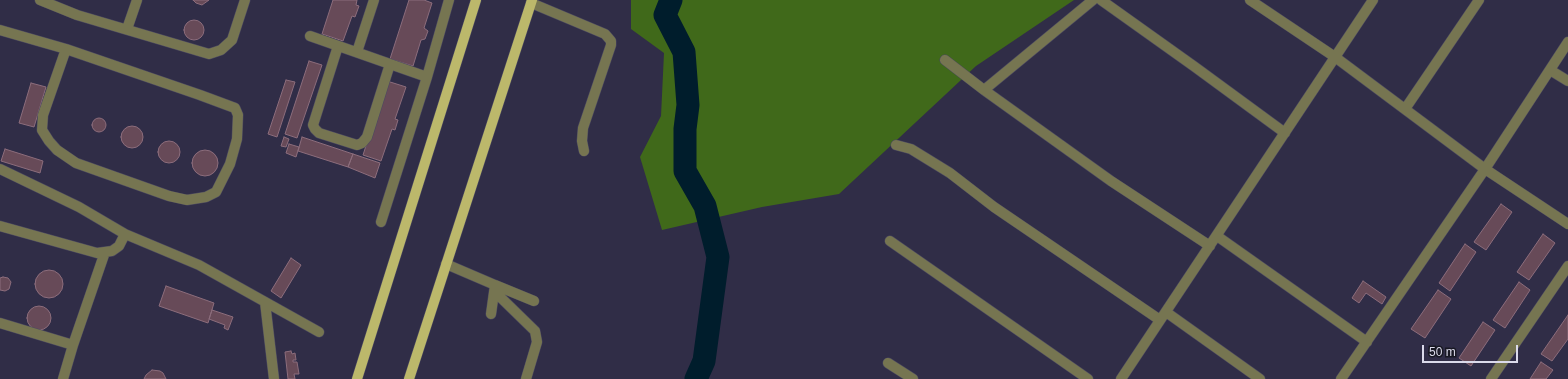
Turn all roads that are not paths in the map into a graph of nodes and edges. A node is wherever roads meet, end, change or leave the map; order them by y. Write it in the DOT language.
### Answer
graph roads {
  1 [pos="40,0"];
  2 [pos="137,0"];
  3 [pos="245,0"];
  4 [pos="374,0"];
  5 [pos="449,0"];
  6 [pos="476,0"];
  7 [pos="1093,0"];
  8 [pos="1101,0"];
  9 [pos="1250,0"];
  10 [pos="1373,0"];
  11 [pos="1479,0"];
  12 [pos="532,2"];
  13 [pos="0,30"];
  14 [pos="127,30"];
  15 [pos="310,36"];
  16 [pos="1568,42"];
  17 [pos="338,46"];
  18 [pos="66,49"];
  19 [pos="356,52"];
  20 [pos="1335,58"];
  21 [pos="945,60"];
  22 [pos="390,64"];
  23 [pos="1550,70"];
  24 [pos="427,77"];
  25 [pos="1568,81"];
  26 [pos="984,90"];
  27 [pos="1405,109"];
  28 [pos="1285,133"];
  29 [pos="896,144"];
  30 [pos="584,151"];
  31 [pos="0,169"];
  32 [pos="1485,169"];
  33 [pos="381,222"];
  34 [pos="1568,224"];
  35 [pos="0,226"];
  36 [pos="125,234"];
  37 [pos="1216,236"];
  38 [pos="890,241"];
  39 [pos="1210,246"];
  40 [pos="105,252"];
  41 [pos="446,264"];
  42 [pos="1568,266"];
  43 [pos="495,288"];
  44 [pos="534,300"];
  45 [pos="265,302"];
  46 [pos="491,314"];
  47 [pos="1163,316"];
  48 [pos="0,323"];
  49 [pos="319,332"];
  50 [pos="1367,342"];
  51 [pos="73,346"];
  52 [pos="888,363"];
  53 [pos="63,379"];
  54 [pos="274,379"];
  55 [pos="357,379"];
  56 [pos="409,379"];
  57 [pos="526,379"];
  58 [pos="913,379"];
  59 [pos="1088,379"];
  60 [pos="1121,379"];
  61 [pos="1260,379"];
  62 [pos="1341,379"];
  63 [pos="1491,379"];
  1 -- 14 [label="street"];
  2 -- 14 [label="street"];
  3 -- 14 [label="street"];
  4 -- 19 [label="street"];
  5 -- 24 [label="street"];
  6 -- 55 [label="main road"];
  7 -- 26 [label="street"];
  8 -- 28 [label="street"];
  9 -- 20 [label="street"];
  10 -- 20 [label="street"];
  11 -- 27 [label="street"];
  12 -- 30 [label="street"];
  12 -- 41 [label="main road"];
  13 -- 18 [label="street"];
  15 -- 17 [label="street"];
  16 -- 23 [label="street"];
  17 -- 19 [label="street"];
  17 -- 22 [label="street"];
  18 -- 18 [label="street"];
  19 -- 22 [label="street"];
  20 -- 27 [label="street"];
  20 -- 28 [label="street"];
  21 -- 26 [label="street"];
  22 -- 24 [label="street"];
  23 -- 25 [label="street"];
  23 -- 32 [label="street"];
  24 -- 33 [label="street"];
  26 -- 39 [label="street"];
  27 -- 32 [label="street"];
  28 -- 37 [label="street"];
  29 -- 47 [label="street"];
  31 -- 36 [label="street"];
  32 -- 34 [label="street"];
  32 -- 50 [label="street"];
  35 -- 40 [label="street"];
  36 -- 40 [label="street"];
  36 -- 45 [label="street"];
  37 -- 39 [label="street"];
  37 -- 50 [label="street"];
  38 -- 59 [label="street"];
  39 -- 47 [label="street"];
  40 -- 51 [label="street"];
  41 -- 43 [label="street"];
  41 -- 56 [label="main road"];
  42 -- 63 [label="street"];
  43 -- 44 [label="street"];
  43 -- 46 [label="street"];
  43 -- 57 [label="street"];
  45 -- 49 [label="street"];
  45 -- 54 [label="street"];
  47 -- 60 [label="street"];
  47 -- 61 [label="street"];
  48 -- 51 [label="street"];
  50 -- 62 [label="street"];
  51 -- 53 [label="street"];
  52 -- 58 [label="street"];
}
